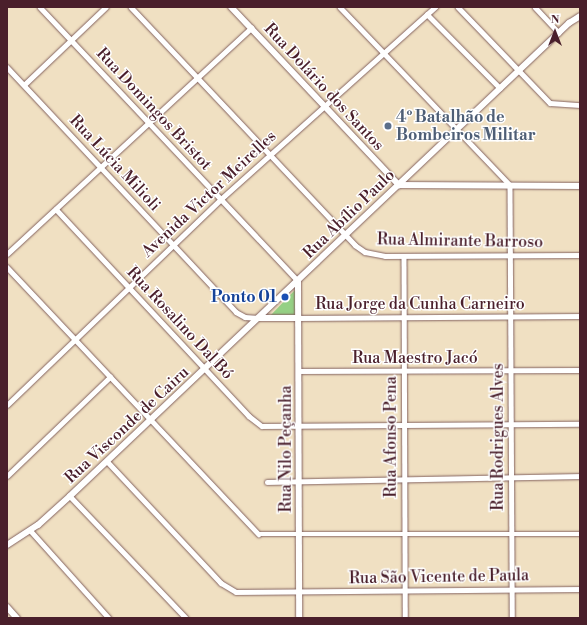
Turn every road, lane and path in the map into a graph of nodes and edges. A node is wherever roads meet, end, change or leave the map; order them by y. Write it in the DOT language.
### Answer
graph roads {
  1 [pos="40,7"];
  2 [pos="106,7"];
  3 [pos="130,7"];
  4 [pos="231,7"];
  5 [pos="340,7"];
  6 [pos="435,7"];
  7 [pos="458,7"];
  8 [pos="535,7"];
  9 [pos="427,14"];
  10 [pos="580,16"];
  11 [pos="250,28"];
  12 [pos="559,33"];
  13 [pos="71,40"];
  14 [pos="383,54"];
  15 [pos="7,67"];
  16 [pos="519,70"];
  17 [pos="198,78"];
  18 [pos="24,85"];
  19 [pos="500,88"];
  20 [pos="580,105"];
  21 [pos="325,106"];
  22 [pos="149,123"];
  23 [pos="457,129"];
  24 [pos="270,154"];
  25 [pos="101,167"];
  26 [pos="399,185"];
  27 [pos="510,186"];
  28 [pos="580,186"];
  29 [pos="221,199"];
  30 [pos="56,209"];
  31 [pos="346,235"];
  32 [pos="173,244"];
  33 [pos="7,254"];
  34 [pos="580,255"];
  35 [pos="404,256"];
  36 [pos="510,256"];
  37 [pos="7,268"];
  38 [pos="298,281"];
  39 [pos="129,287"];
  40 [pos="510,316"];
  41 [pos="580,316"];
  42 [pos="404,317"];
  43 [pos="259,318"];
  44 [pos="299,318"];
  45 [pos="75,340"];
  46 [pos="206,369"];
  47 [pos="510,370"];
  48 [pos="580,370"];
  49 [pos="299,371"];
  50 [pos="404,371"];
  51 [pos="110,377"];
  52 [pos="7,405"];
  53 [pos="150,421"];
  54 [pos="511,424"];
  55 [pos="580,424"];
  56 [pos="404,426"];
  57 [pos="299,427"];
  58 [pos="107,461"];
  59 [pos="7,476"];
  60 [pos="580,476"];
  61 [pos="511,478"];
  62 [pos="404,480"];
  63 [pos="299,481"];
  64 [pos="267,482"];
  65 [pos="70,496"];
  66 [pos="30,530"];
  67 [pos="511,534"];
  68 [pos="580,534"];
  69 [pos="299,535"];
  70 [pos="405,535"];
  71 [pos="7,545"];
  72 [pos="512,589"];
  73 [pos="580,589"];
  74 [pos="405,590"];
  75 [pos="299,591"];
  76 [pos="7,607"];
  77 [pos="17,618"];
  78 [pos="110,618"];
  79 [pos="186,618"];
  80 [pos="299,618"];
  81 [pos="405,618"];
  82 [pos="512,618"];
  1 -- 13 [label="street, Rua Domingos Bristot"];
  2 -- 13 [label="street"];
  3 -- 17 [label="street, Rua Almirante Barroso"];
  4 -- 11 [label="street, Rua Dolário dos Santos"];
  5 -- 14 [label="street"];
  6 -- 9 [label="street, Avenida Victor Meirelles"];
  7 -- 16 [label="street"];
  8 -- 12 [label="street"];
  9 -- 14 [label="street, Avenida Victor Meirelles"];
  9 -- 19 [label="street"];
  10 -- 12 [label="street, Rua Abílio Paulo"];
  11 -- 17 [label="street"];
  11 -- 21 [label="street, Rua Dolário dos Santos"];
  12 -- 16 [label="street, Rua Abílio Paulo"];
  13 -- 18 [label="street"];
  13 -- 22 [label="street, Rua Domingos Bristot"];
  14 -- 21 [label="street, Avenida Victor Meirelles"];
  14 -- 23 [label="street"];
  15 -- 18 [label="street, Rua Lúcia Milioli"];
  16 -- 19 [label="street, Rua Abílio Paulo"];
  16 -- 20 [label="street"];
  17 -- 22 [label="street"];
  17 -- 24 [label="street, Rua Almirante Barroso"];
  18 -- 25 [label="street, Rua Lúcia Milioli"];
  19 -- 23 [label="street, Rua Abílio Paulo"];
  21 -- 24 [label="street, Avenida Victor Meirelles"];
  21 -- 26 [label="street, Rua Dolário dos Santos"];
  22 -- 25 [label="street"];
  22 -- 29 [label="street, Rua Domingos Bristot"];
  23 -- 26 [label="street, Rua Abílio Paulo"];
  23 -- 27 [label="street"];
  24 -- 29 [label="street, Avenida Victor Meirelles"];
  24 -- 31 [label="street, Rua Almirante Barroso"];
  25 -- 30 [label="street"];
  25 -- 32 [label="street, Rua Lúcia Milioli"];
  26 -- 27 [label="street"];
  26 -- 31 [label="street, Rua Abílio Paulo"];
  27 -- 28 [label="street"];
  27 -- 36 [label="street, Rua Rodrigues Alves"];
  29 -- 32 [label="street, Avenida Victor Meirelles"];
  29 -- 38 [label="street, Rua Domingos Bristot"];
  30 -- 33 [label="street"];
  30 -- 39 [label="street, Rua Rosalino Dal Bó"];
  31 -- 35 [label="street, Rua Almirante Barroso"];
  31 -- 38 [label="street, Rua Abílio Paulo"];
  32 -- 39 [label="street, Avenida Victor Meirelles"];
  32 -- 43 [label="street, Rua Lúcia Milioli"];
  34 -- 36 [label="street, Rua Almirante Barroso"];
  35 -- 36 [label="street, Rua Almirante Barroso"];
  35 -- 42 [label="street, Rua Afonso Pena"];
  36 -- 40 [label="street, Rua Rodrigues Alves"];
  37 -- 45 [label="street"];
  38 -- 43 [label="street, Rua Abílio Paulo"];
  38 -- 44 [label="street, Rua Nilo Peçanha"];
  39 -- 45 [label="street, Avenida Victor Meirelles"];
  39 -- 46 [label="street, Rua Rosalino Dal Bó"];
  40 -- 41 [label="street, Rua Jorge da Cunha Carneiro"];
  40 -- 42 [label="street, Rua Jorge da Cunha Carneiro"];
  40 -- 47 [label="street, Rua Rodrigues Alves"];
  42 -- 44 [label="street, Rua Jorge da Cunha Carneiro"];
  42 -- 50 [label="street, Rua Afonso Pena"];
  43 -- 44 [label="street, Rua Jorge da Cunha Carneiro"];
  43 -- 46 [label="street, Rua Visconde de Cairu"];
  44 -- 49 [label="street, Rua Nilo Peçanha"];
  45 -- 51 [label="street"];
  45 -- 52 [label="street, Avenida Victor Meirelles"];
  46 -- 53 [label="street, Rua Visconde de Cairu"];
  46 -- 57 [label="street, Rua Rosalino Dal Bó"];
  47 -- 48 [label="street, Rua Maestro Jacó"];
  47 -- 50 [label="street, Rua Maestro Jacó"];
  47 -- 54 [label="street, Rua Rodrigues Alves"];
  49 -- 50 [label="street, Rua Maestro Jacó"];
  49 -- 57 [label="street, Rua Nilo Peçanha"];
  50 -- 56 [label="street, Rua Afonso Pena"];
  51 -- 53 [label="street"];
  51 -- 59 [label="street"];
  53 -- 58 [label="street, Rua Visconde de Cairu"];
  53 -- 69 [label="street"];
  54 -- 55 [label="street, Rua Rosalino Dal Bó"];
  54 -- 56 [label="street, Rua Rosalino Dal Bó"];
  54 -- 61 [label="street, Rua Rodrigues Alves"];
  56 -- 57 [label="street, Rua Rosalino Dal Bó"];
  56 -- 62 [label="street, Rua Afonso Pena"];
  57 -- 63 [label="street, Rua Nilo Peçanha"];
  58 -- 65 [label="street, Rua Visconde de Cairu"];
  58 -- 75 [label="street, Rua São Vicente de Paula"];
  60 -- 61 [label="street"];
  61 -- 62 [label="street"];
  61 -- 67 [label="street, Rua Rodrigues Alves"];
  62 -- 63 [label="street"];
  62 -- 70 [label="street, Rua Afonso Pena"];
  63 -- 64 [label="street"];
  63 -- 69 [label="street, Rua Nilo Peçanha"];
  65 -- 66 [label="street, Rua Visconde de Cairu"];
  65 -- 79 [label="street"];
  66 -- 71 [label="street, Rua Visconde de Cairu"];
  66 -- 78 [label="street"];
  67 -- 68 [label="street"];
  67 -- 70 [label="street"];
  67 -- 72 [label="street, Rua Rodrigues Alves"];
  69 -- 70 [label="street"];
  69 -- 75 [label="street, Rua Nilo Peçanha"];
  70 -- 74 [label="street, Rua Afonso Pena"];
  72 -- 73 [label="street, Rua São Vicente de Paula"];
  72 -- 74 [label="street, Rua São Vicente de Paula"];
  72 -- 82 [label="street, Rua Rodrigues Alves"];
  74 -- 75 [label="street, Rua São Vicente de Paula"];
  74 -- 81 [label="street, Rua Afonso Pena"];
  75 -- 80 [label="street, Rua Nilo Peçanha"];
  76 -- 77 [label="street"];
}
